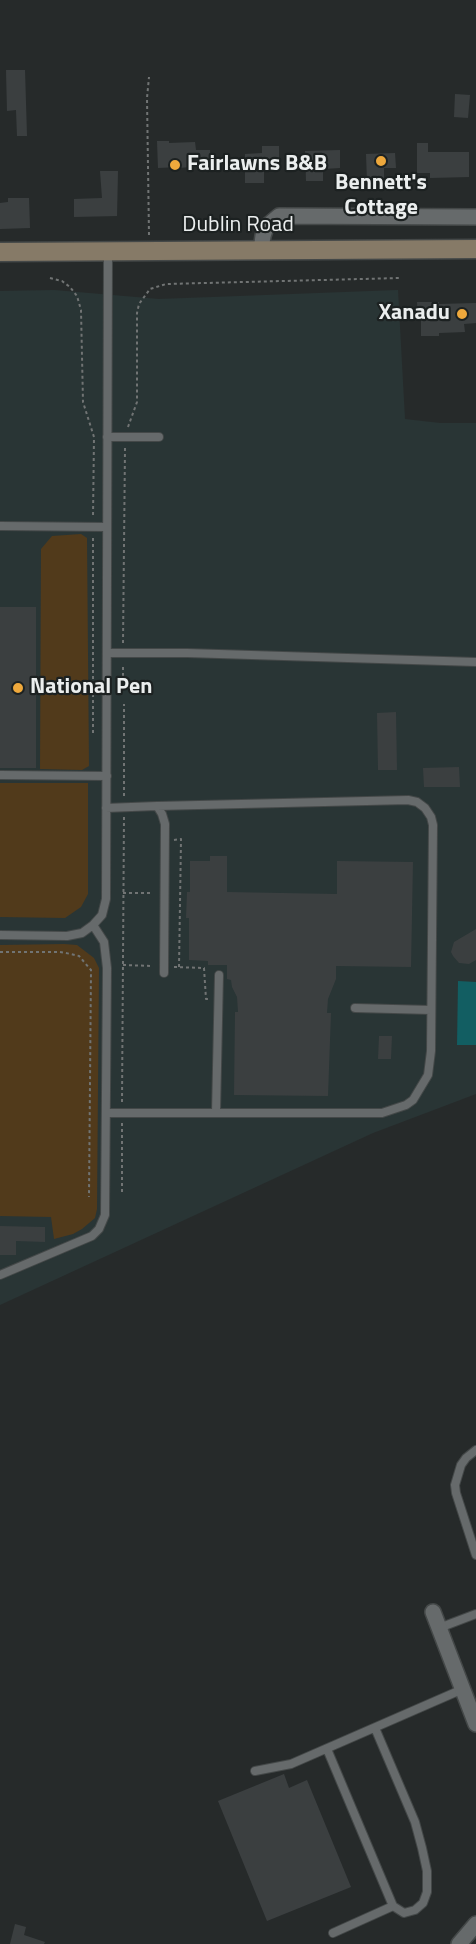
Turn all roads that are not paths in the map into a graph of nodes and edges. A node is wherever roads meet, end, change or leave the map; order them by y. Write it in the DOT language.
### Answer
graph roads {
  1 [pos="476,217"];
  2 [pos="476,249"];
  3 [pos="261,250"];
  4 [pos="108,251"];
  5 [pos="0,252"];
  6 [pos="107,437"];
  7 [pos="159,437"];
  8 [pos="0,526"];
  9 [pos="107,526"];
  10 [pos="107,652"];
  11 [pos="476,662"];
  12 [pos="0,775"];
  13 [pos="107,776"];
  14 [pos="157,806"];
  15 [pos="106,808"];
  16 [pos="93,925"];
  17 [pos="0,936"];
  18 [pos="164,970"];
  19 [pos="219,975"];
  20 [pos="355,1008"];
  21 [pos="431,1010"];
  22 [pos="107,1113"];
  23 [pos="216,1113"];
  24 [pos="0,1275"];
  25 [pos="476,1450"];
  26 [pos="476,1555"];
  27 [pos="433,1612"];
  28 [pos="476,1614"];
  29 [pos="439,1628"];
  30 [pos="463,1689"];
  31 [pos="476,1724"];
  32 [pos="375,1728"];
  33 [pos="327,1749"];
  34 [pos="255,1771"];
  35 [pos="393,1906"];
  36 [pos="476,1924"];
  37 [pos="333,1933"];
  38 [pos="476,1942"];
  39 [pos="459,1944"];
  40 [pos="464,1944"];
  1 -- 3 [label="street"];
  2 -- 3 [label="main road, Dublin Road"];
  3 -- 4 [label="main road, Dublin Road"];
  4 -- 5 [label="main road, Dublin Road"];
  4 -- 6 [label="lane"];
  6 -- 7 [label="lane"];
  6 -- 9 [label="lane"];
  8 -- 9 [label="lane"];
  9 -- 10 [label="lane"];
  10 -- 11 [label="lane"];
  10 -- 13 [label="lane"];
  12 -- 13 [label="lane"];
  13 -- 15 [label="lane"];
  14 -- 15 [label="lane"];
  14 -- 18 [label="lane"];
  14 -- 21 [label="lane"];
  15 -- 16 [label="lane"];
  16 -- 17 [label="lane"];
  16 -- 22 [label="lane"];
  19 -- 23 [label="lane"];
  20 -- 21 [label="lane"];
  21 -- 23 [label="lane"];
  22 -- 23 [label="lane"];
  22 -- 24 [label="lane"];
  25 -- 26 [label="lane"];
  27 -- 29 [label="street"];
  28 -- 29 [label="lane"];
  29 -- 30 [label="street"];
  30 -- 31 [label="street"];
  30 -- 32 [label="lane"];
  32 -- 33 [label="lane"];
  32 -- 35 [label="lane"];
  33 -- 34 [label="lane"];
  33 -- 35 [label="lane"];
  35 -- 37 [label="lane"];
  36 -- 39 [label="street"];
  38 -- 40 [label="street"];
}
